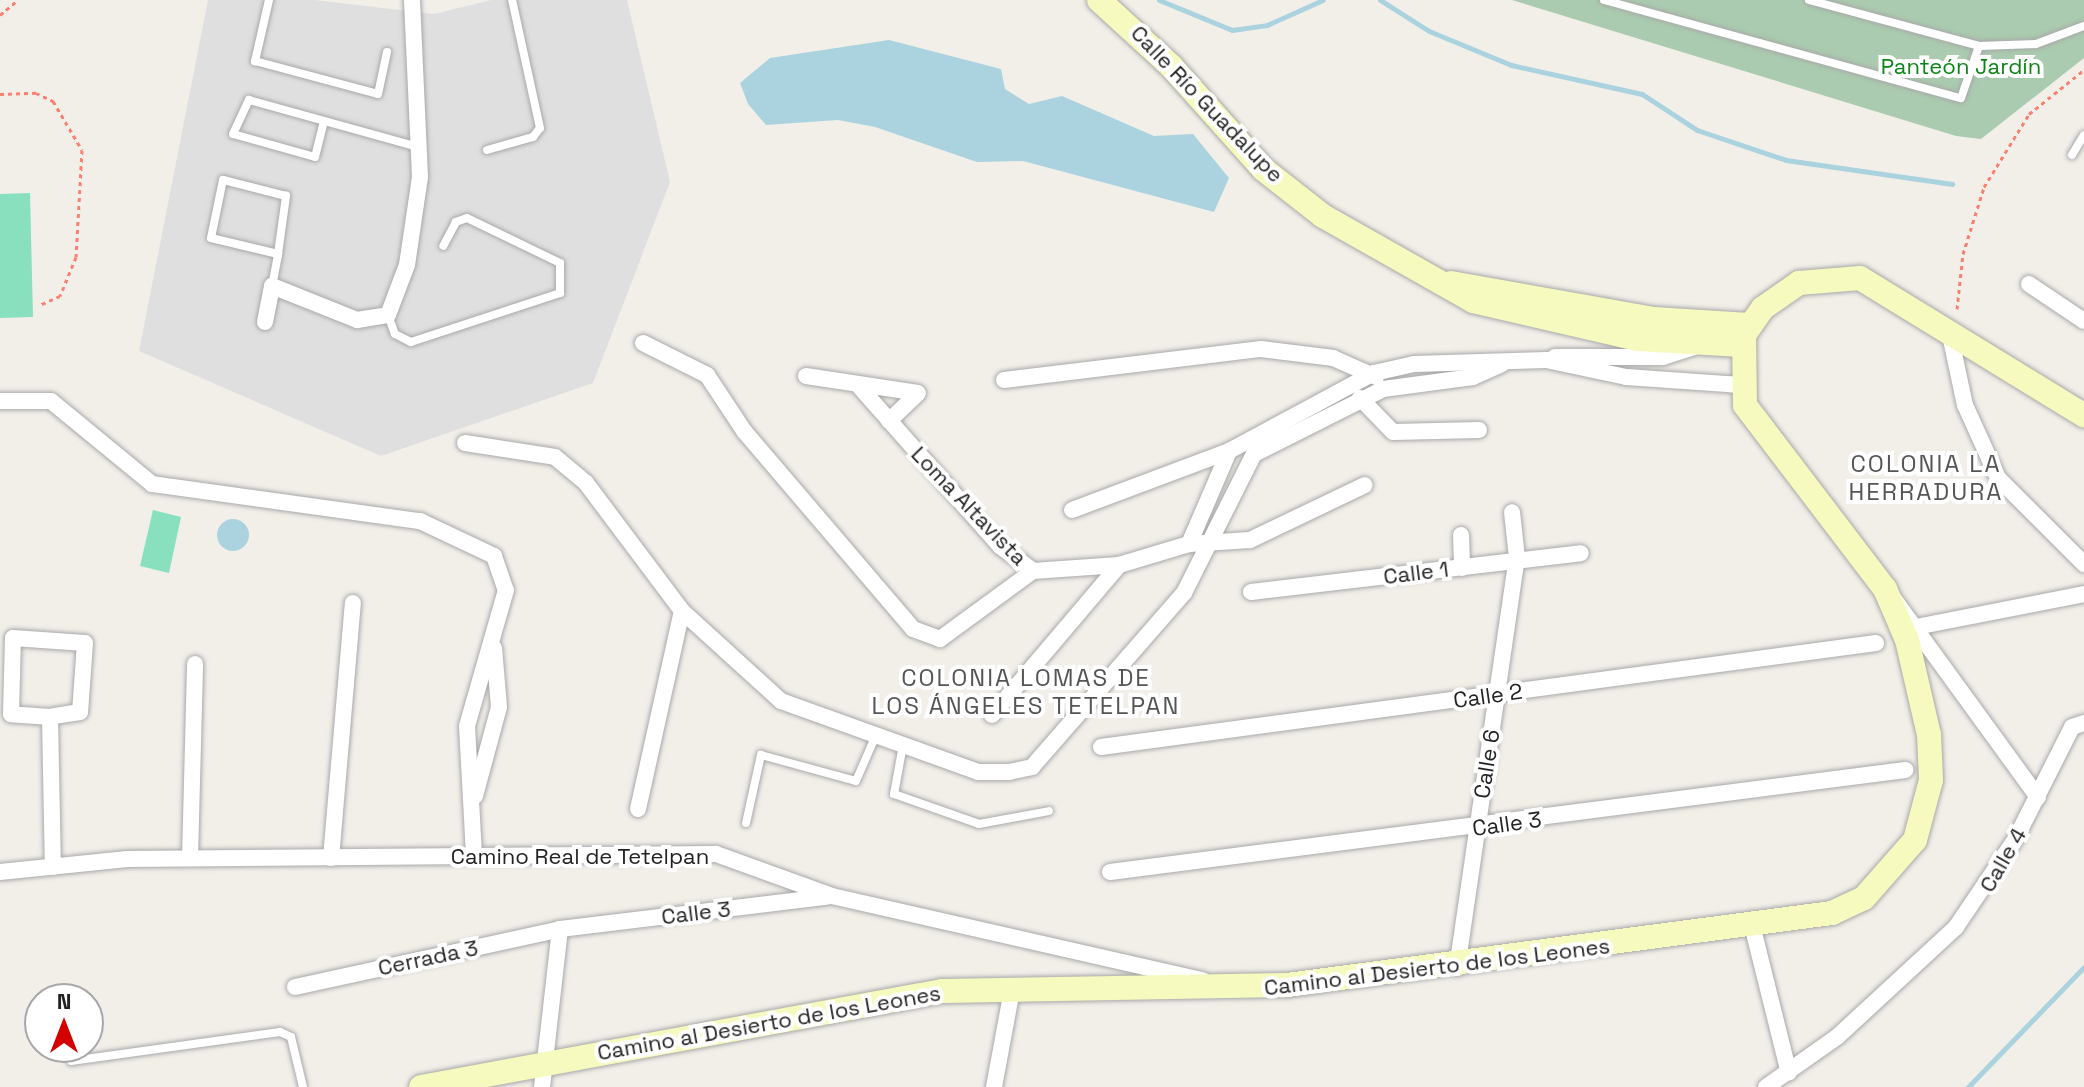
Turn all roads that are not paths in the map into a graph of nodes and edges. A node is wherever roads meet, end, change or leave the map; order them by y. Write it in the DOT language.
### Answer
graph roads {
  1 [pos="269,0"];
  2 [pos="412,0"];
  3 [pos="512,0"];
  4 [pos="1099,0"];
  5 [pos="1604,0"];
  6 [pos="1809,0"];
  7 [pos="2084,26"];
  8 [pos="1979,46"];
  9 [pos="387,52"];
  10 [pos="324,121"];
  11 [pos="2084,135"];
  12 [pos="420,147"];
  13 [pos="487,150"];
  14 [pos="2072,155"];
  15 [pos="443,246"];
  16 [pos="278,254"];
  17 [pos="1439,282"];
  18 [pos="2029,284"];
  19 [pos="272,286"];
  20 [pos="388,315"];
  21 [pos="1953,319"];
  22 [pos="2084,321"];
  23 [pos="265,322"];
  24 [pos="1745,335"];
  25 [pos="643,343"];
  26 [pos="1701,344"];
  27 [pos="1546,360"];
  28 [pos="1502,364"];
  29 [pos="1374,373"];
  30 [pos="806,376"];
  31 [pos="1004,380"];
  32 [pos="858,385"];
  33 [pos="1740,385"];
  34 [pos="1383,389"];
  35 [pos="1360,398"];
  36 [pos="0,401"];
  37 [pos="2084,415"];
  38 [pos="889,421"];
  39 [pos="1479,430"];
  40 [pos="465,443"];
  41 [pos="1229,451"];
  42 [pos="1365,485"];
  43 [pos="1072,510"];
  44 [pos="1512,512"];
  45 [pos="1461,535"];
  46 [pos="1215,541"];
  47 [pos="1189,544"];
  48 [pos="1581,553"];
  49 [pos="1517,558"];
  50 [pos="2084,564"];
  51 [pos="1119,565"];
  52 [pos="1462,568"];
  53 [pos="1033,571"];
  54 [pos="1194,575"];
  55 [pos="1885,589"];
  56 [pos="1251,592"];
  57 [pos="2084,594"];
  58 [pos="353,603"];
  59 [pos="682,611"];
  60 [pos="1916,627"];
  61 [pos="1876,643"];
  62 [pos="494,648"];
  63 [pos="195,664"];
  64 [pos="1499,695"];
  65 [pos="992,715"];
  66 [pos="50,717"];
  67 [pos="468,719"];
  68 [pos="497,723"];
  69 [pos="2084,723"];
  70 [pos="876,735"];
  71 [pos="903,745"];
  72 [pos="1101,747"];
  73 [pos="1905,770"];
  74 [pos="475,796"];
  75 [pos="2038,797"];
  76 [pos="638,809"];
  77 [pos="1049,811"];
  78 [pos="746,823"];
  79 [pos="1477,828"];
  80 [pos="474,857"];
  81 [pos="190,858"];
  82 [pos="331,858"];
  83 [pos="53,867"];
  84 [pos="0,872"];
  85 [pos="1110,872"];
  86 [pos="832,896"];
  87 [pos="560,929"];
  88 [pos="1753,929"];
  89 [pos="1457,968"];
  90 [pos="295,987"];
  91 [pos="1240,989"];
  92 [pos="1012,990"];
  93 [pos="104,1056"];
  94 [pos="1789,1073"];
  95 [pos="544,1075"];
  96 [pos="303,1087"];
  97 [pos="421,1087"];
  98 [pos="994,1087"];
  99 [pos="1766,1087"];
  1 -- 9 [label="lane"];
  2 -- 12 [label="street"];
  3 -- 13 [label="lane"];
  4 -- 17 [label="main road, Calle Río Guadalupe"];
  5 -- 8 [label="lane"];
  6 -- 8 [label="lane"];
  7 -- 8 [label="lane"];
  10 -- 10 [label="lane"];
  10 -- 12 [label="lane"];
  11 -- 14 [label="lane"];
  12 -- 20 [label="street"];
  15 -- 20 [label="lane"];
  16 -- 16 [label="lane"];
  16 -- 19 [label="lane"];
  17 -- 24 [label="main road, Calle Río Guadalupe"];
  17 -- 26 [label="main road, Calle Río Guadalupe"];
  18 -- 22 [label="street"];
  19 -- 20 [label="street"];
  19 -- 23 [label="street"];
  21 -- 24 [label="main road"];
  21 -- 37 [label="main road"];
  21 -- 50 [label="street"];
  24 -- 26 [label="main road, Calle Río Guadalupe"];
  24 -- 33 [label="main road"];
  25 -- 53 [label="street"];
  26 -- 27 [label="street"];
  27 -- 28 [label="street"];
  27 -- 33 [label="street"];
  28 -- 29 [label="street"];
  28 -- 34 [label="street"];
  29 -- 31 [label="street"];
  29 -- 34 [label="street"];
  29 -- 41 [label="street"];
  30 -- 32 [label="street"];
  32 -- 38 [label="street, Loma Altavista"];
  32 -- 38 [label="street"];
  33 -- 55 [label="main road, Camino al Desierto de los Leones"];
  34 -- 35 [label="street"];
  35 -- 39 [label="street"];
  35 -- 46 [label="street"];
  36 -- 62 [label="street"];
  38 -- 53 [label="street, Loma Altavista"];
  40 -- 59 [label="street"];
  41 -- 43 [label="street"];
  41 -- 47 [label="street"];
  42 -- 46 [label="street, Loma Altavista"];
  44 -- 49 [label="street, Calle 6"];
  45 -- 52 [label="street"];
  46 -- 47 [label="street, Loma Altavista"];
  46 -- 54 [label="street"];
  47 -- 51 [label="street, Loma Altavista"];
  47 -- 54 [label="street"];
  48 -- 49 [label="street, Calle 1"];
  49 -- 52 [label="street, Calle 1"];
  49 -- 64 [label="street, Calle 6"];
  51 -- 53 [label="street, Loma Altavista"];
  51 -- 65 [label="street"];
  52 -- 56 [label="street, Calle 1"];
  54 -- 71 [label="street"];
  55 -- 60 [label="street"];
  55 -- 88 [label="main road, Camino al Desierto de los Leones"];
  57 -- 60 [label="street"];
  58 -- 82 [label="street"];
  59 -- 70 [label="street"];
  59 -- 76 [label="street"];
  60 -- 75 [label="street"];
  61 -- 64 [label="street, Calle 2"];
  62 -- 67 [label="street"];
  62 -- 68 [label="street"];
  63 -- 81 [label="street"];
  64 -- 72 [label="street, Calle 2"];
  64 -- 79 [label="street, Calle 6"];
  66 -- 66 [label="street"];
  66 -- 83 [label="street"];
  67 -- 68 [label="street"];
  67 -- 74 [label="street"];
  68 -- 74 [label="street"];
  69 -- 75 [label="street, Calle 4"];
  70 -- 71 [label="street"];
  70 -- 78 [label="lane"];
  71 -- 77 [label="lane"];
  73 -- 79 [label="street, Calle 3"];
  74 -- 80 [label="street"];
  75 -- 94 [label="street, Calle 4"];
  79 -- 85 [label="street, Calle 3"];
  79 -- 89 [label="street, Calle 6"];
  80 -- 82 [label="street, Camino Real de Tetelpan"];
  80 -- 86 [label="street, Camino Real de Tetelpan"];
  81 -- 82 [label="street, Camino Real de Tetelpan"];
  81 -- 83 [label="street, Camino Real de Tetelpan"];
  83 -- 84 [label="street, Camino Real de Tetelpan"];
  86 -- 87 [label="street, Calle 3"];
  86 -- 91 [label="street, Camino Real de Tetelpan"];
  87 -- 90 [label="street, Cerrada 3"];
  87 -- 95 [label="street"];
  88 -- 89 [label="main road, Camino al Desierto de los Leones"];
  88 -- 94 [label="street"];
  89 -- 91 [label="main road, Camino al Desierto de los Leones"];
  91 -- 92 [label="main road, Camino al Desierto de los Leones"];
  92 -- 95 [label="main road, Camino al Desierto de los Leones"];
  92 -- 98 [label="street"];
  93 -- 96 [label="lane"];
  94 -- 99 [label="street, Calle 4"];
  95 -- 97 [label="main road, Camino al Desierto de los Leones"];
}
